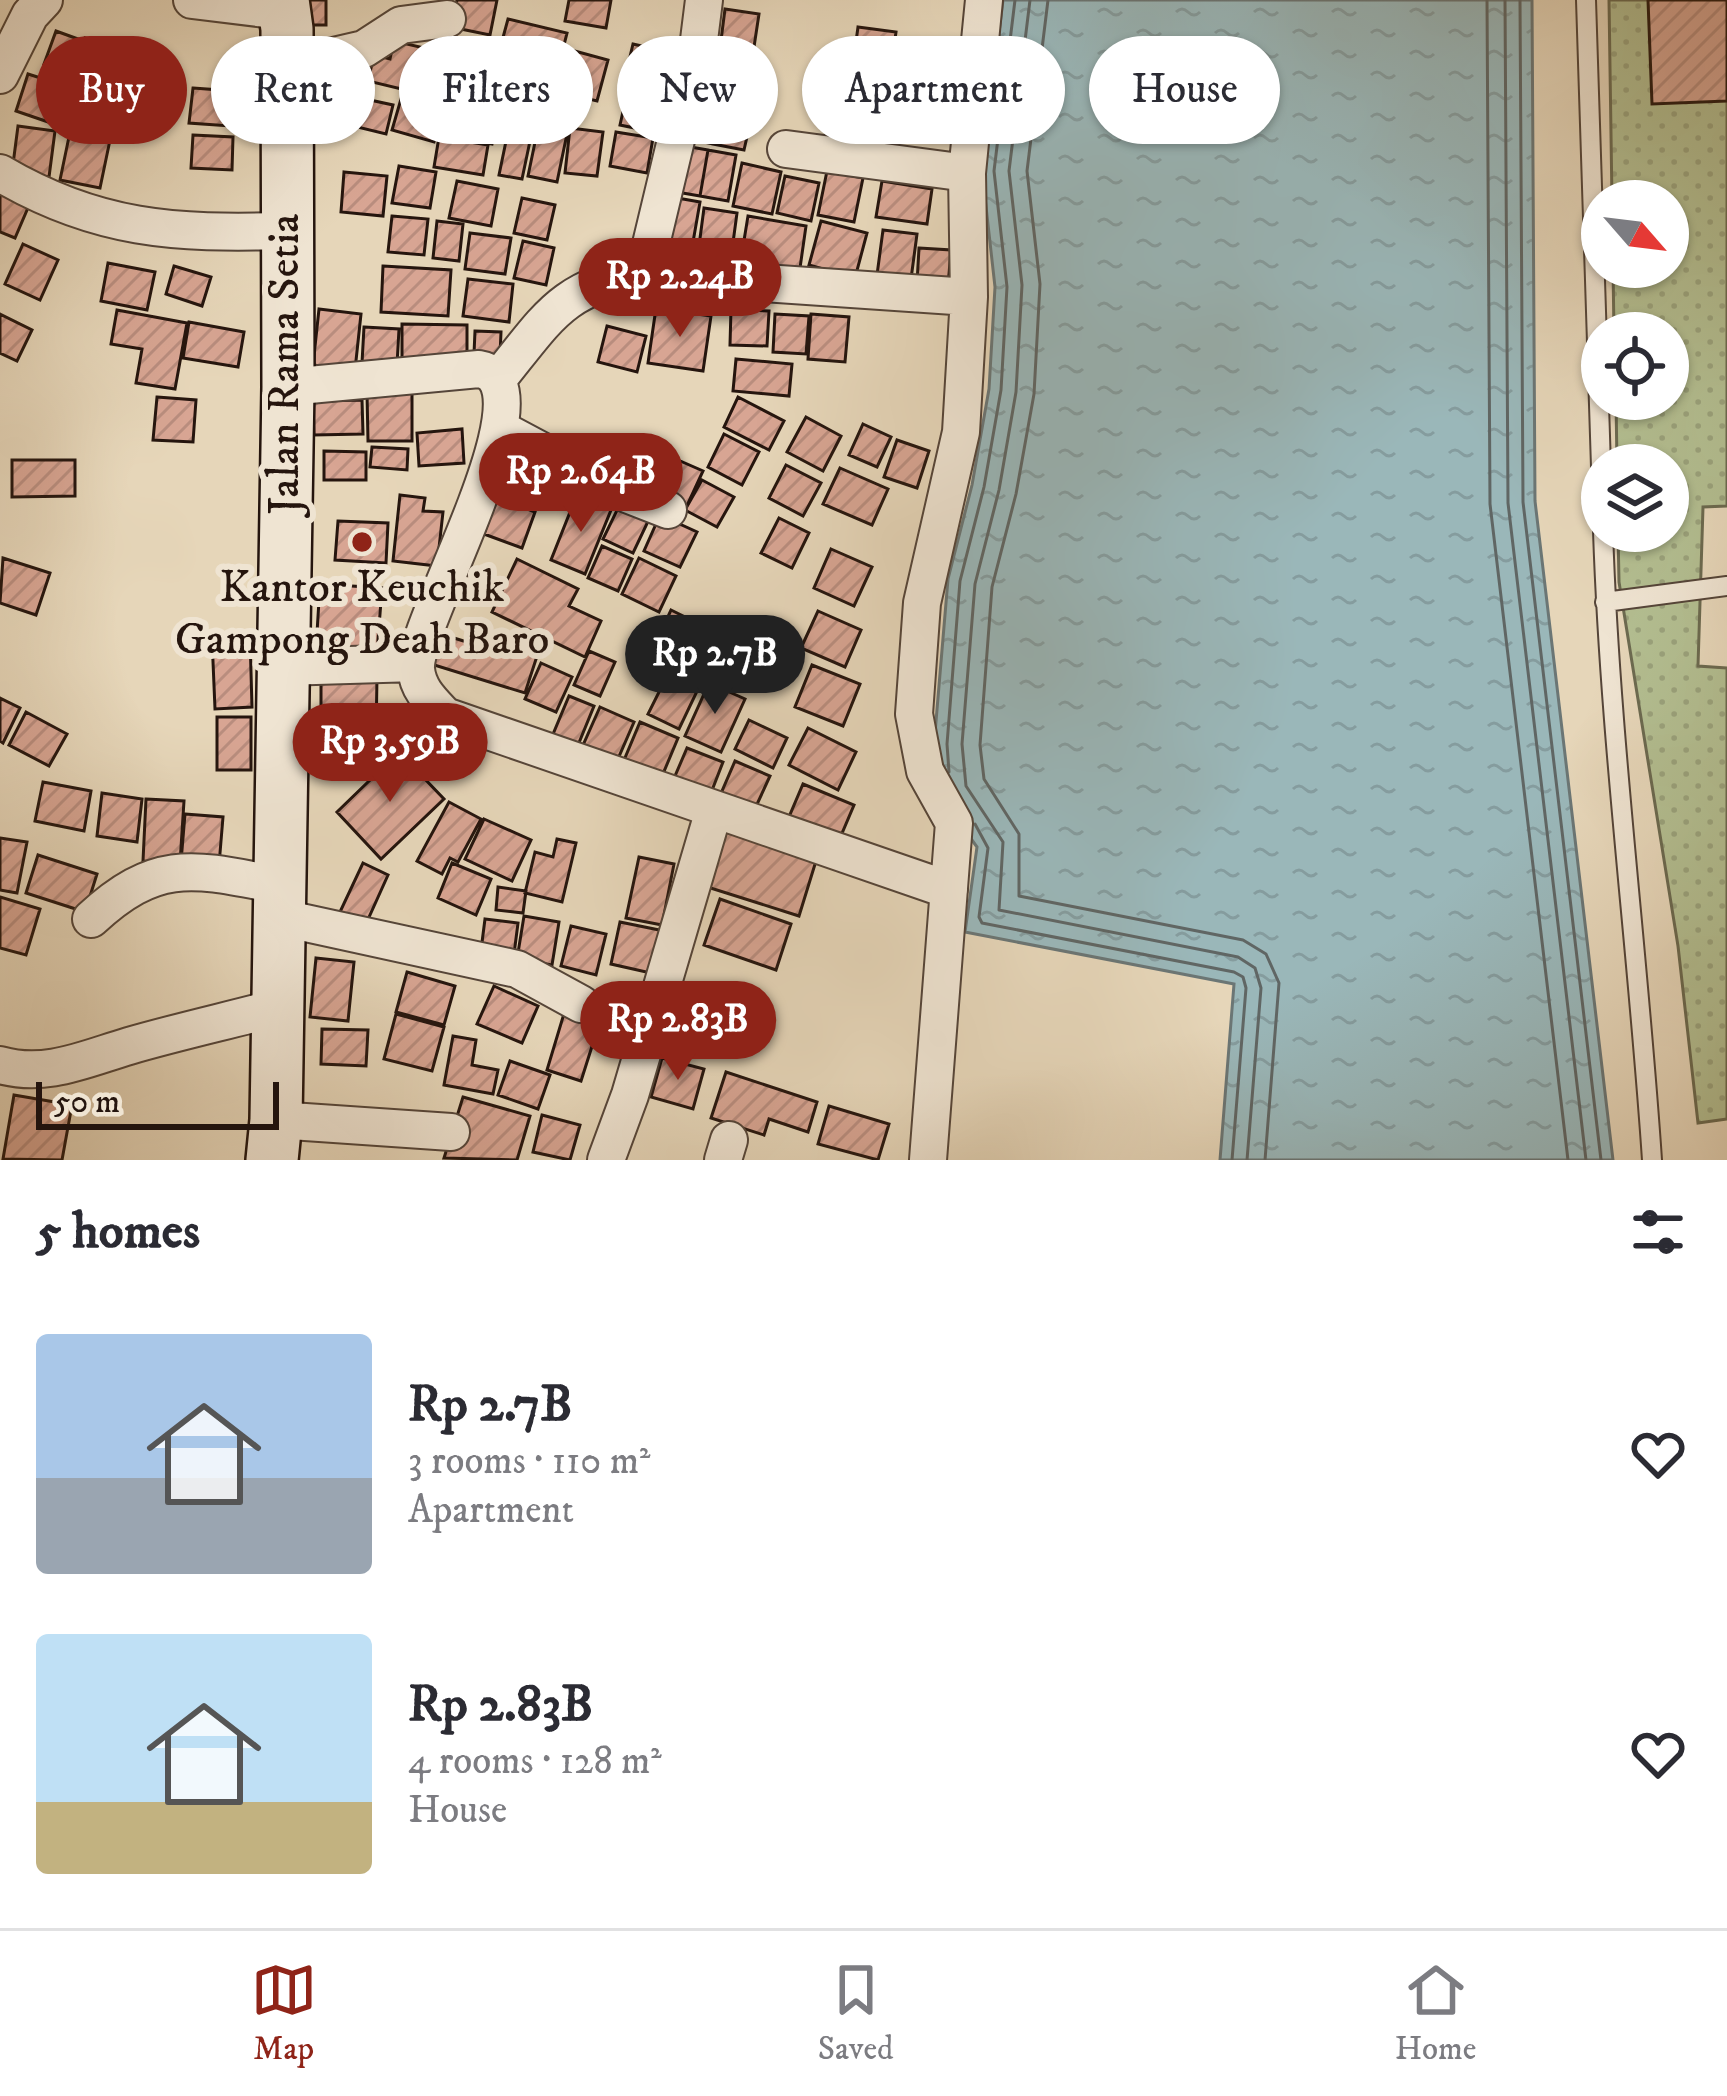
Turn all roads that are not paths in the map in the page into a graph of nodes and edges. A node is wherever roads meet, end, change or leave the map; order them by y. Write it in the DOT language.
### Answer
graph roads {
  1 [pos="44,0"];
  2 [pos="192,0"];
  3 [pos="704,0"];
  4 [pos="985,0"];
  5 [pos="1586,0"];
  6 [pos="447,19"];
  7 [pos="284,23"];
  8 [pos="0,75"];
  9 [pos="786,149"];
  10 [pos="967,172"];
  11 [pos="0,173"];
  12 [pos="284,231"];
  13 [pos="648,270"];
  14 [pos="969,297"];
  15 [pos="499,379"];
  16 [pos="288,387"];
  17 [pos="502,430"];
  18 [pos="1600,444"];
  19 [pos="668,510"];
  20 [pos="1604,552"];
  21 [pos="1727,586"];
  22 [pos="1605,602"];
  23 [pos="416,663"];
  24 [pos="282,667"];
  25 [pos="384,746"];
  26 [pos="280,759"];
  27 [pos="713,810"];
  28 [pos="949,890"];
  29 [pos="278,901"];
  30 [pos="91,919"];
  31 [pos="581,1004"];
  32 [pos="276,1008"];
  33 [pos="0,1065"];
  34 [pos="451,1132"];
  35 [pos="274,1140"];
  36 [pos="606,1160"];
  37 [pos="928,1160"];
  38 [pos="1652,1160"];
  1 -- 8 [label="street"];
  2 -- 7 [label="street"];
  3 -- 13 [label="street"];
  4 -- 10 [label="street"];
  5 -- 18 [label="lane"];
  6 -- 7 [label="street"];
  7 -- 12 [label="street, Jalan Rama Setia"];
  9 -- 10 [label="street"];
  10 -- 14 [label="street"];
  11 -- 12 [label="street"];
  12 -- 16 [label="street, Jalan Rama Setia"];
  13 -- 14 [label="street"];
  13 -- 15 [label="street"];
  14 -- 28 [label="street"];
  15 -- 16 [label="street"];
  15 -- 17 [label="street"];
  16 -- 24 [label="street, Jalan Rama Setia"];
  17 -- 19 [label="street"];
  17 -- 23 [label="street"];
  20 -- 22 [label="lane"];
  21 -- 22 [label="lane"];
  22 -- 38 [label="lane"];
  23 -- 24 [label="street"];
  23 -- 27 [label="street"];
  24 -- 26 [label="street, Jalan Rama Setia"];
  25 -- 26 [label="lane"];
  26 -- 29 [label="street, Jalan Rama Setia"];
  27 -- 28 [label="street"];
  27 -- 36 [label="street"];
  28 -- 37 [label="street"];
  29 -- 30 [label="street"];
  29 -- 31 [label="street"];
  29 -- 32 [label="street, Jalan Rama Setia"];
  32 -- 33 [label="street"];
  32 -- 35 [label="street, Jalan Rama Setia"];
  34 -- 35 [label="street"];
}
